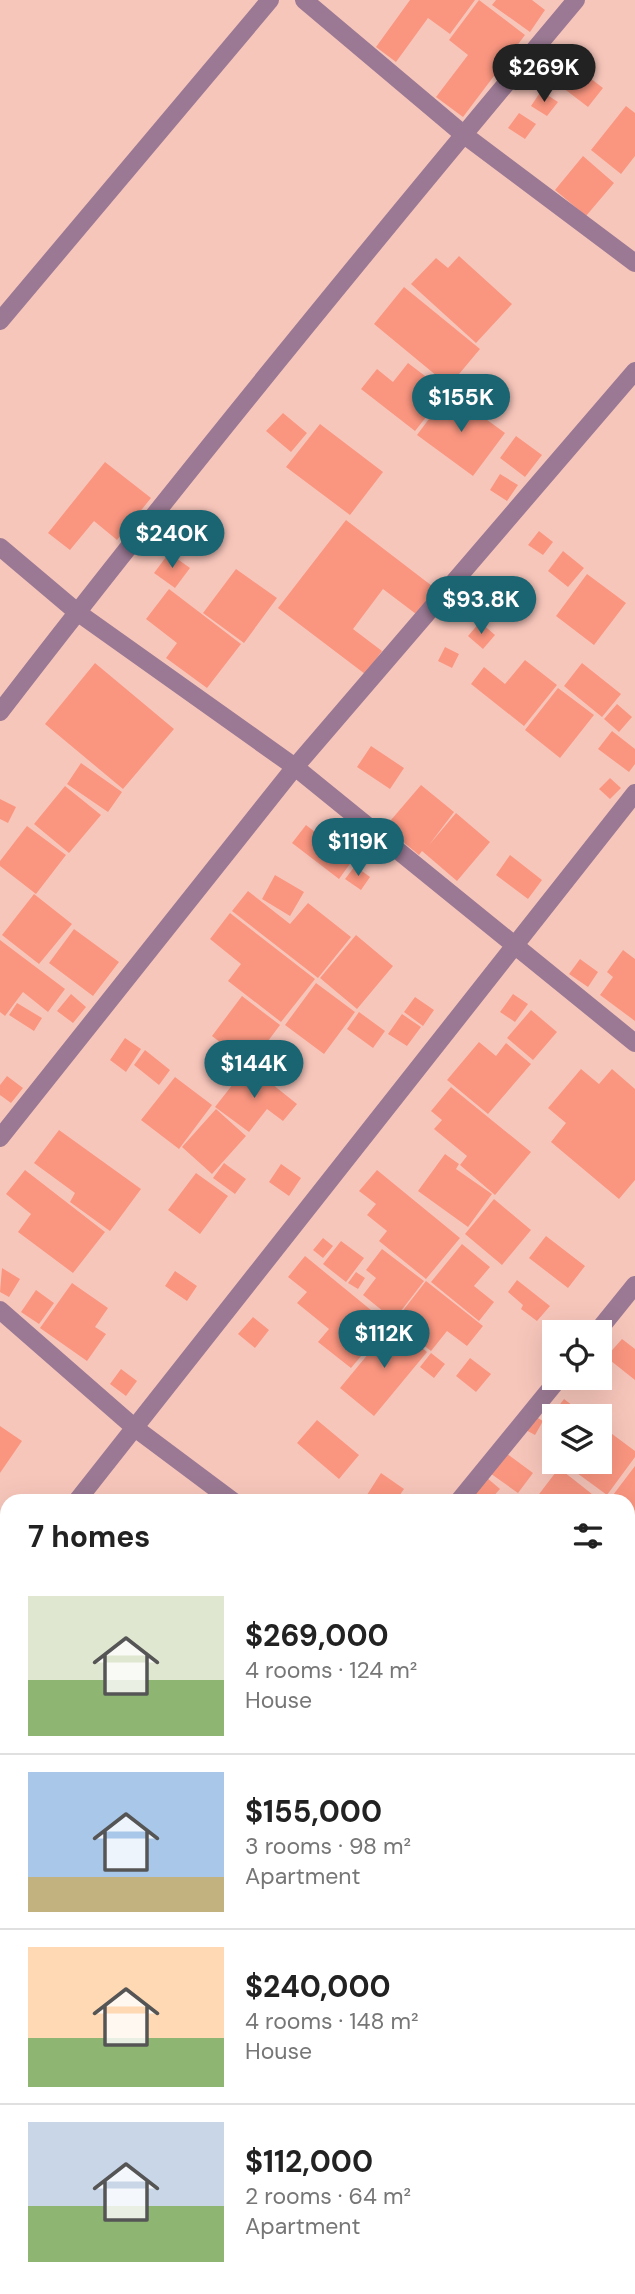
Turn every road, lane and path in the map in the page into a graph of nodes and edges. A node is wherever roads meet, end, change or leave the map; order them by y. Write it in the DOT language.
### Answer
graph roads {
  1 [pos="270,0"];
  2 [pos="304,0"];
  3 [pos="576,0"];
  4 [pos="463,134"];
  5 [pos="635,263"];
  6 [pos="0,321"];
  7 [pos="635,371"];
  8 [pos="0,547"];
  9 [pos="77,612"];
  10 [pos="0,712"];
  11 [pos="295,767"];
  12 [pos="635,793"];
  13 [pos="514,945"];
  14 [pos="635,1043"];
  15 [pos="0,1138"];
  16 [pos="635,1285"];
  17 [pos="0,1310"];
  18 [pos="607,1320"];
  19 [pos="548,1390"];
  20 [pos="135,1429"];
  21 [pos="82,1494"];
  22 [pos="223,1494"];
  23 [pos="464,1494"];
  1 -- 6 [label="street"];
  2 -- 4 [label="street"];
  3 -- 4 [label="street"];
  4 -- 5 [label="street"];
  4 -- 9 [label="street"];
  7 -- 11 [label="street"];
  8 -- 9 [label="street"];
  9 -- 10 [label="street"];
  9 -- 11 [label="street"];
  11 -- 13 [label="street"];
  11 -- 15 [label="street"];
  12 -- 13 [label="street"];
  13 -- 14 [label="street"];
  13 -- 20 [label="street"];
  16 -- 18 [label="street"];
  17 -- 20 [label="street"];
  19 -- 23 [label="street"];
  20 -- 21 [label="street"];
  20 -- 22 [label="street"];
}
